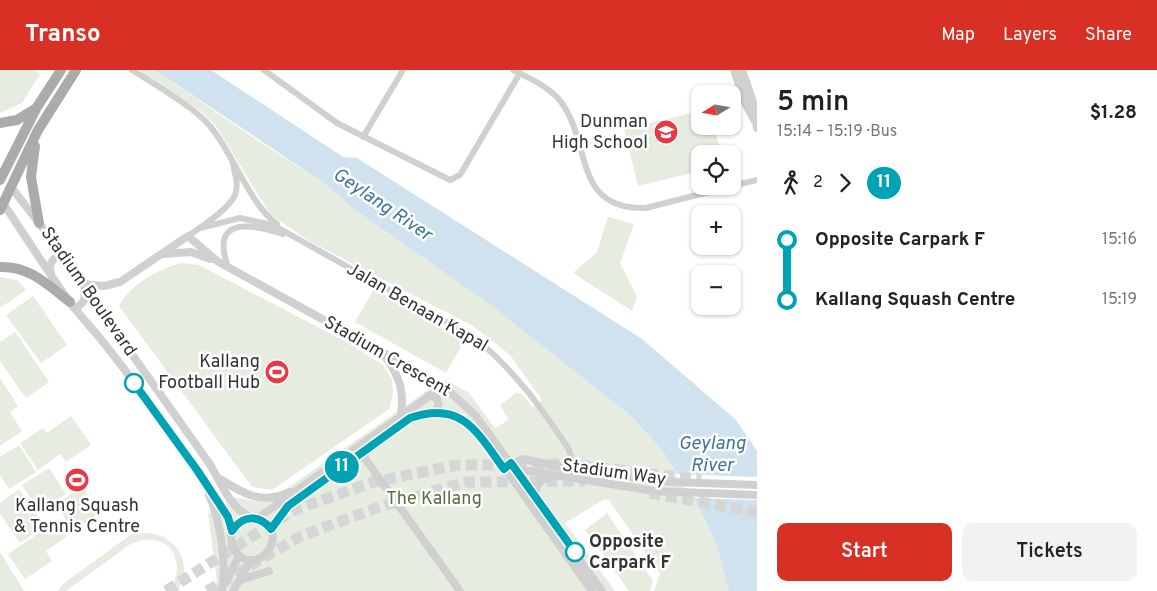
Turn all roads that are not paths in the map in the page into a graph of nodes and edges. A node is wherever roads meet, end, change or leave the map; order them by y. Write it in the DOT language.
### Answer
graph roads {
  1 [pos="61,70"];
  2 [pos="76,70"];
  3 [pos="132,70"];
  4 [pos="264,70"];
  5 [pos="403,70"];
  6 [pos="734,70"];
  7 [pos="742,70"];
  8 [pos="517,72"];
  9 [pos="37,107"];
  10 [pos="0,123"];
  11 [pos="756,125"];
  12 [pos="38,130"];
  13 [pos="362,137"];
  14 [pos="232,158"];
  15 [pos="0,180"];
  16 [pos="757,180"];
  17 [pos="741,184"];
  18 [pos="11,188"];
  19 [pos="697,195"];
  20 [pos="2,206"];
  21 [pos="39,223"];
  22 [pos="200,228"];
  23 [pos="188,236"];
  24 [pos="293,238"];
  25 [pos="61,254"];
  26 [pos="159,255"];
  27 [pos="217,261"];
  28 [pos="0,267"];
  29 [pos="228,267"];
  30 [pos="51,275"];
  31 [pos="83,286"];
  32 [pos="72,305"];
  33 [pos="380,350"];
  34 [pos="446,390"];
  35 [pos="428,396"];
  36 [pos="435,412"];
  37 [pos="401,416"];
  38 [pos="398,426"];
  39 [pos="360,453"];
  40 [pos="513,467"];
  41 [pos="569,469"];
  42 [pos="197,470"];
  43 [pos="506,472"];
  44 [pos="554,476"];
  45 [pos="219,478"];
  46 [pos="306,485"];
  47 [pos="757,485"];
  48 [pos="757,495"];
  49 [pos="536,498"];
  50 [pos="254,518"];
  51 [pos="271,529"];
  52 [pos="232,531"];
  53 [pos="239,555"];
  54 [pos="251,560"];
  55 [pos="270,572"];
  56 [pos="240,580"];
  57 [pos="222,591"];
  58 [pos="233,591"];
  59 [pos="460,591"];
  60 [pos="592,591"];
  61 [pos="602,591"];
  1 -- 9 [label="main road"];
  2 -- 12 [label="main road"];
  3 -- 14 [label="street, Jalan Benaan Kapal"];
  4 -- 13 [label="street"];
  5 -- 13 [label="street"];
  6 -- 11 [label="street"];
  7 -- 11 [label="street"];
  8 -- 13 [label="street"];
  8 -- 19 [label="street"];
  9 -- 10 [label="main road"];
  9 -- 15 [label="main road"];
  12 -- 18 [label="main road"];
  12 -- 21 [label="main road"];
  14 -- 22 [label="street, Jalan Benaan Kapal"];
  14 -- 24 [label="street, Jalan Benaan Kapal"];
  16 -- 17 [label="street"];
  18 -- 20 [label="main road"];
  18 -- 21 [label="street, Stadium Boulevard"];
  20 -- 30 [label="street, Stadium Boulevard"];
  21 -- 25 [label="street, Stadium Boulevard"];
  22 -- 23 [label="street, Jalan Benaan Kapal"];
  22 -- 24 [label="street, Jalan Benaan Kapal"];
  23 -- 26 [label="street, Jalan Benaan Kapal"];
  23 -- 27 [label="street, Stadium Crescent"];
  24 -- 29 [label="street"];
  24 -- 41 [label="street, Jalan Benaan Kapal"];
  25 -- 30 [label="street"];
  25 -- 31 [label="street, Stadium Boulevard"];
  26 -- 27 [label="street"];
  26 -- 31 [label="street"];
  27 -- 29 [label="street, Stadium Crescent"];
  28 -- 32 [label="main road"];
  29 -- 33 [label="street, Stadium Crescent"];
  30 -- 32 [label="street, Stadium Boulevard"];
  31 -- 32 [label="street"];
  31 -- 45 [label="street, Stadium Boulevard"];
  32 -- 42 [label="street, Stadium Boulevard"];
  33 -- 34 [label="street, Stadium Crescent"];
  33 -- 37 [label="street"];
  34 -- 35 [label="street"];
  34 -- 40 [label="street, Stadium Crescent"];
  35 -- 36 [label="street"];
  35 -- 37 [label="street"];
  36 -- 38 [label="street"];
  36 -- 43 [label="street"];
  37 -- 38 [label="street"];
  37 -- 46 [label="street"];
  38 -- 39 [label="street"];
  39 -- 51 [label="street"];
  39 -- 59 [label="street"];
  40 -- 41 [label="street, Stadium Way"];
  40 -- 43 [label="street"];
  40 -- 44 [label="street, Stadium Way"];
  40 -- 49 [label="street, Stadium Crescent"];
  41 -- 47 [label="street, Stadium Way, bridge"];
  42 -- 52 [label="street, Stadium Boulevard"];
  42 -- 57 [label="street"];
  43 -- 60 [label="street"];
  44 -- 48 [label="street, Stadium Way"];
  44 -- 49 [label="street"];
  45 -- 46 [label="street"];
  45 -- 50 [label="street, Stadium Boulevard"];
  46 -- 50 [label="street"];
  49 -- 61 [label="street, Stadium Crescent"];
  50 -- 51 [label="street, Stadium Boulevard"];
  50 -- 52 [label="street"];
  51 -- 54 [label="street"];
  52 -- 53 [label="street, Stadium Boulevard"];
  53 -- 54 [label="street"];
  53 -- 57 [label="street"];
  54 -- 56 [label="street"];
  55 -- 56 [label="street"];
  56 -- 58 [label="street"];
}
